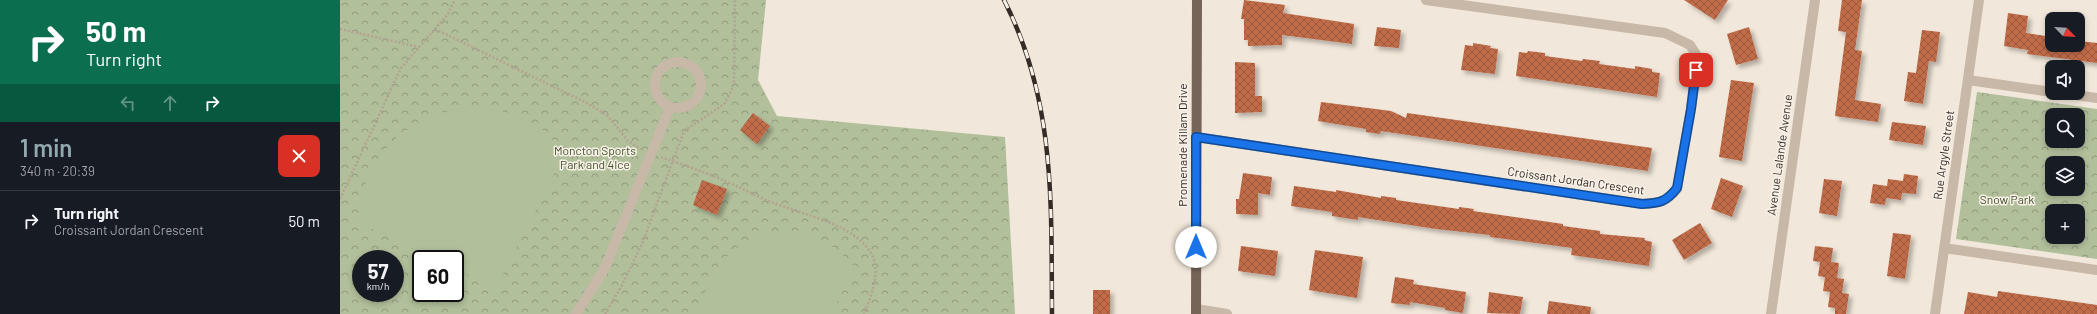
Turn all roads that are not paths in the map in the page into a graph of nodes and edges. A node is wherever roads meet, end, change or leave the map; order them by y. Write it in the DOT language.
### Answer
graph roads {
  1 [pos="1197,0"];
  2 [pos="1426,0"];
  3 [pos="1815,0"];
  4 [pos="1979,0"];
  5 [pos="1968,80"];
  6 [pos="2045,91"];
  7 [pos="2085,96"];
  8 [pos="2097,98"];
  9 [pos="670,107"];
  10 [pos="1196,137"];
  11 [pos="1944,248"];
  12 [pos="2097,270"];
  13 [pos="1196,312"];
  14 [pos="576,314"];
  15 [pos="1227,314"];
  16 [pos="1771,314"];
  17 [pos="1935,314"];
  1 -- 10 [label="main road, Promenade Killam Drive"];
  2 -- 10 [label="street, Croissant Jordan Crescent"];
  3 -- 16 [label="street, Avenue Lalande Avenue"];
  4 -- 5 [label="street, Rue Argyle Street"];
  5 -- 6 [label="street"];
  5 -- 11 [label="street, Rue Argyle Street"];
  7 -- 8 [label="street"];
  9 -- 9 [label="street"];
  9 -- 14 [label="street"];
  10 -- 13 [label="main road, Promenade Killam Drive"];
  11 -- 12 [label="street"];
  11 -- 17 [label="street, Rue Argyle Street"];
  13 -- 15 [label="street"];
}
